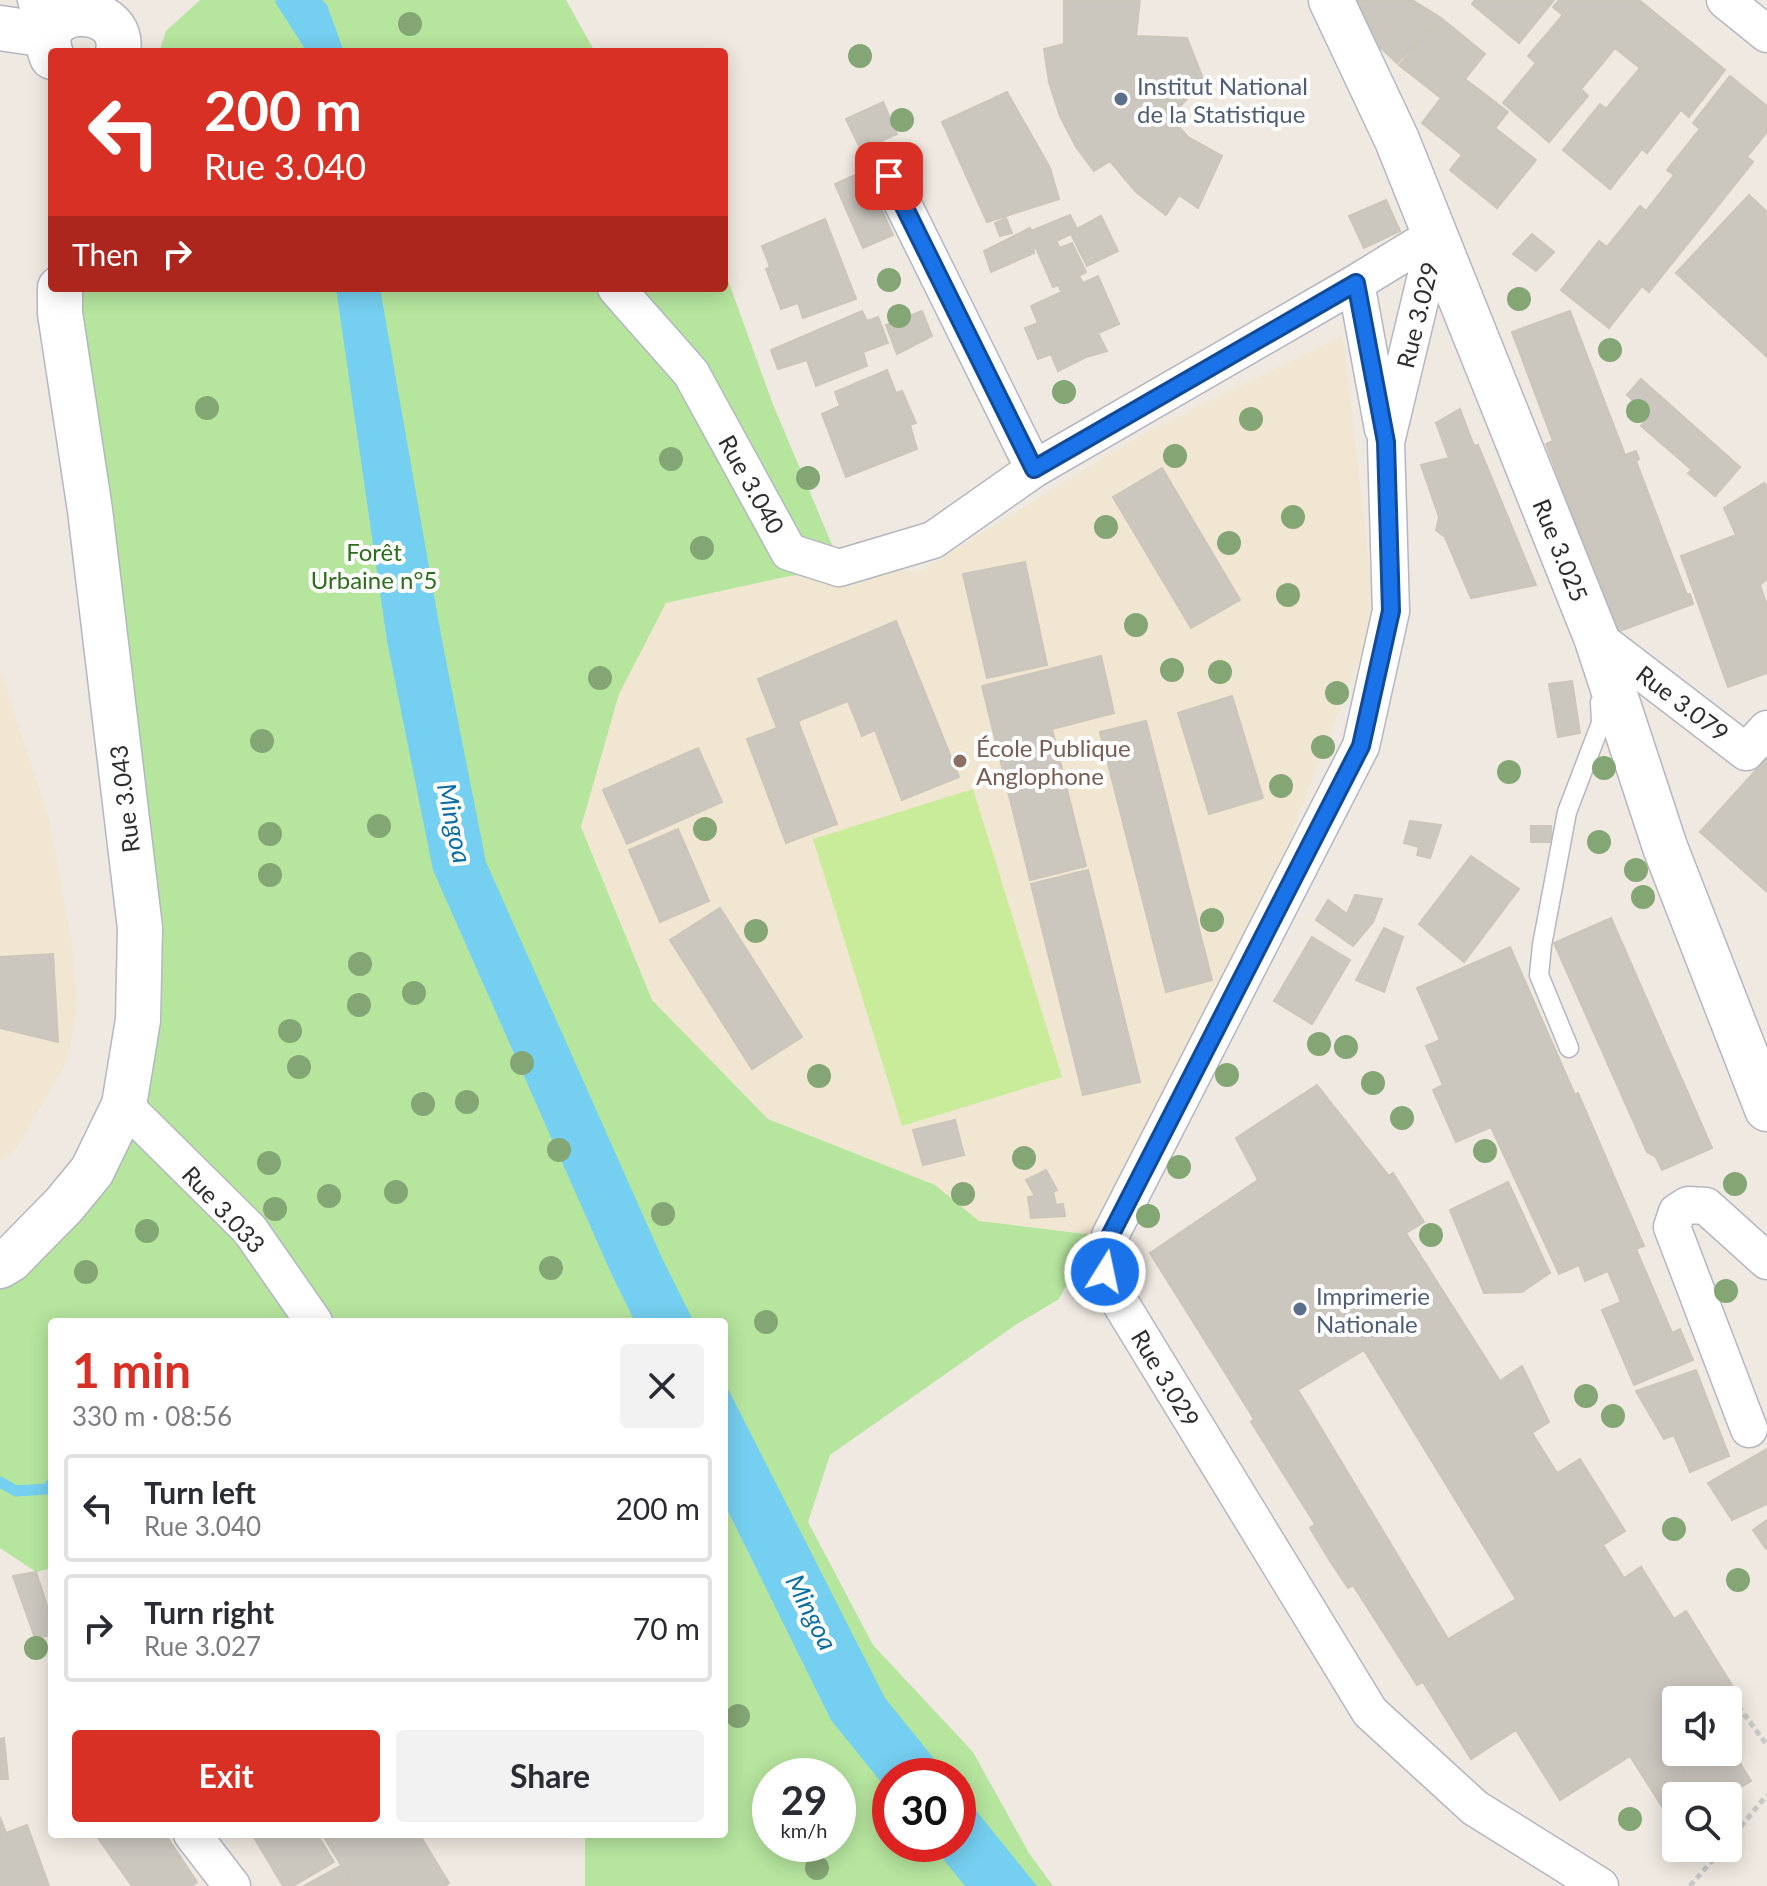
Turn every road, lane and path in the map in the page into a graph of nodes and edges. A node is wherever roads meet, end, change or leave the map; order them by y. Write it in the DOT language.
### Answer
graph roads {
  1 [pos="1331,0"];
  2 [pos="1725,0"];
  3 [pos="125,27"];
  4 [pos="0,28"];
  5 [pos="47,29"];
  6 [pos="1767,34"];
  7 [pos="889,176"];
  8 [pos="1436,234"];
  9 [pos="1356,283"];
  10 [pos="60,292"];
  11 [pos="620,292"];
  12 [pos="1386,442"];
  13 [pos="1034,469"];
  14 [pos="1596,637"];
  15 [pos="1767,729"];
  16 [pos="1569,1048"];
  17 [pos="124,1105"];
  18 [pos="1767,1109"];
  19 [pos="1767,1261"];
  20 [pos="0,1266"];
  21 [pos="311,1318"];
  22 [pos="1749,1429"];
  23 [pos="1742,1711"];
  24 [pos="1767,1745"];
  25 [pos="1767,1795"];
  26 [pos="1742,1825"];
  27 [pos="195,1838"];
  28 [pos="1711,1862"];
  29 [pos="232,1886"];
  30 [pos="1600,1886"];
  31 [pos="1690,1886"];
  1 -- 8 [label="street, Rue 3.025"];
  2 -- 6 [label="street"];
  3 -- 5 [label="street"];
  4 -- 5 [label="street"];
  7 -- 13 [label="street"];
  8 -- 9 [label="street, Rue 3.040"];
  8 -- 12 [label="street, Rue 3.029"];
  8 -- 14 [label="street, Rue 3.025"];
  9 -- 12 [label="street, Rue 3.029"];
  9 -- 13 [label="street, Rue 3.040"];
  10 -- 17 [label="street, Rue 3.043"];
  11 -- 13 [label="street, Rue 3.040"];
  12 -- 30 [label="street, Rue 3.029"];
  14 -- 15 [label="street, Rue 3.079"];
  14 -- 16 [label="lane"];
  14 -- 18 [label="street, Rue 3.025"];
  17 -- 20 [label="street, Rue 3.043"];
  17 -- 21 [label="street, Rue 3.033"];
  19 -- 22 [label="street"];
  23 -- 24 [label="path"];
  25 -- 26 [label="path"];
  27 -- 29 [label="street"];
  28 -- 31 [label="path"];
}
